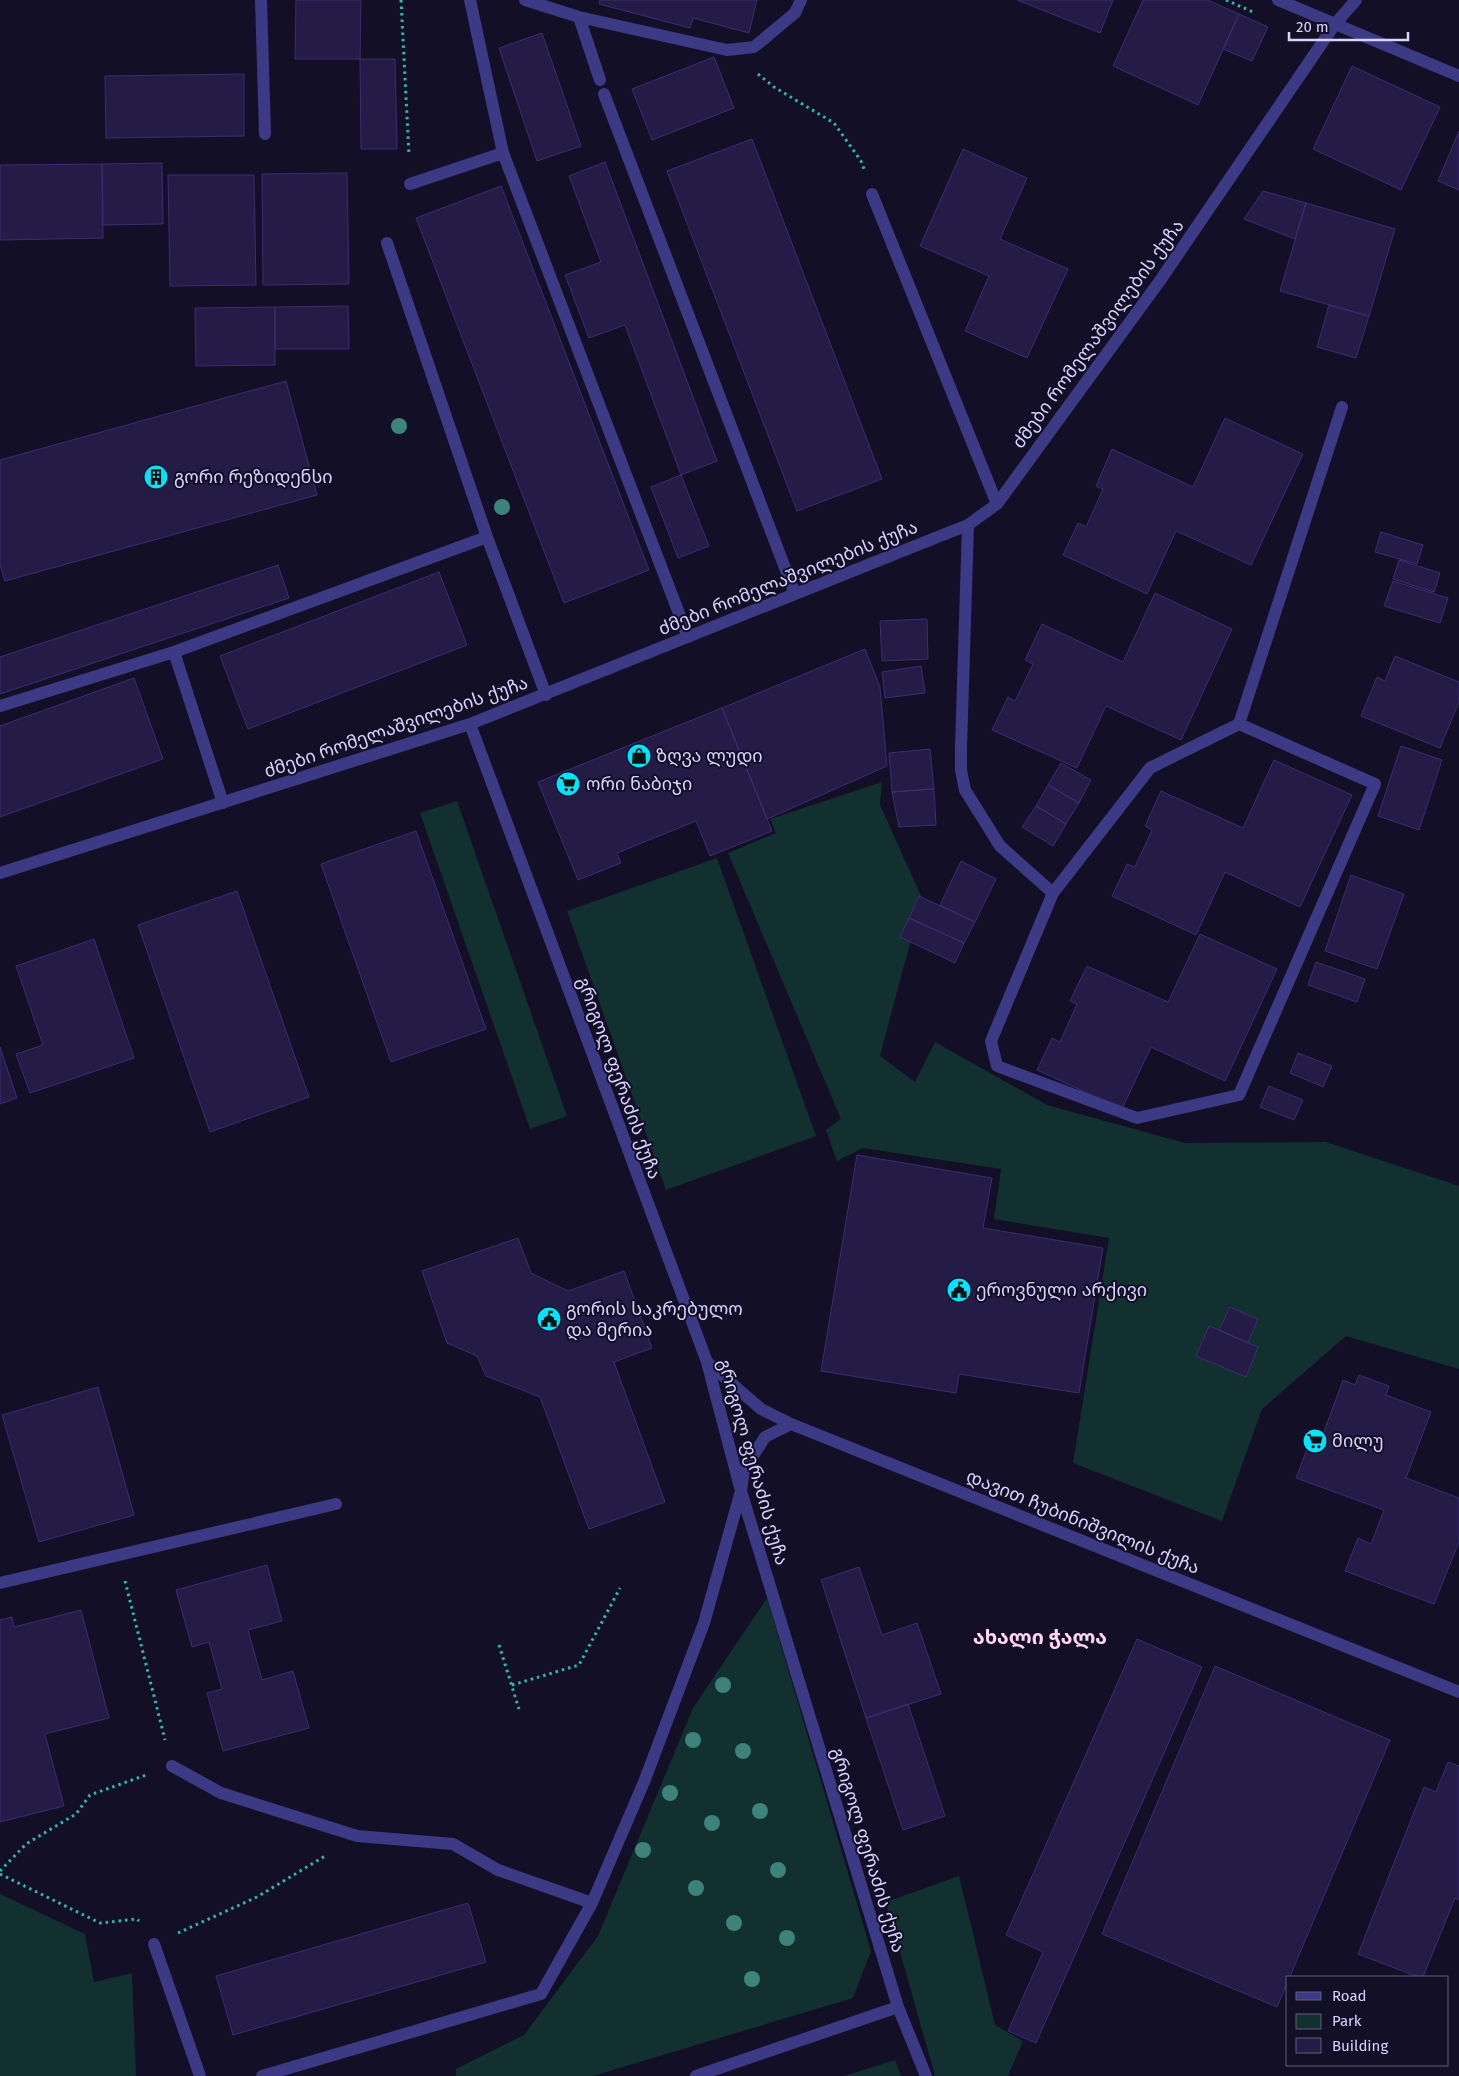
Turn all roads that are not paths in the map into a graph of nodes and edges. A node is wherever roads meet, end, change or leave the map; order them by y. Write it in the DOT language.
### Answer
graph roads {
  1 [pos="261,0"];
  2 [pos="470,0"];
  3 [pos="525,0"];
  4 [pos="801,0"];
  5 [pos="1278,0"];
  6 [pos="1356,0"];
  7 [pos="579,17"];
  8 [pos="1335,24"];
  9 [pos="1459,76"];
  10 [pos="600,80"];
  11 [pos="604,94"];
  12 [pos="265,134"];
  13 [pos="503,153"];
  14 [pos="410,184"];
  15 [pos="872,194"];
  16 [pos="387,243"];
  17 [pos="1342,406"];
  18 [pos="997,504"];
  19 [pos="968,524"];
  20 [pos="487,537"];
  21 [pos="795,594"];
  22 [pos="688,637"];
  23 [pos="174,652"];
  24 [pos="546,695"];
  25 [pos="0,706"];
  26 [pos="470,724"];
  27 [pos="1239,724"];
  28 [pos="223,803"];
  29 [pos="0,873"];
  30 [pos="1053,893"];
  31 [pos="707,1362"];
  32 [pos="791,1424"];
  33 [pos="741,1491"];
  34 [pos="336,1504"];
  35 [pos="0,1583"];
  36 [pos="1459,1692"];
  37 [pos="172,1766"];
  38 [pos="592,1904"];
  39 [pos="154,1944"];
  40 [pos="898,2007"];
  41 [pos="200,2076"];
  42 [pos="262,2076"];
  43 [pos="696,2076"];
  44 [pos="926,2076"];
  1 -- 12 [label="street"];
  2 -- 13 [label="street"];
  3 -- 7 [label="street"];
  4 -- 7 [label="street"];
  5 -- 8 [label="street"];
  6 -- 8 [label="street, ძმები რომელაშვილების ქუჩა"];
  7 -- 10 [label="street"];
  8 -- 9 [label="street"];
  8 -- 18 [label="street, ძმები რომელაშვილების ქუჩა"];
  11 -- 21 [label="street"];
  13 -- 14 [label="street"];
  13 -- 22 [label="street"];
  15 -- 18 [label="street"];
  16 -- 20 [label="street"];
  17 -- 27 [label="street"];
  18 -- 19 [label="street, ძმები რომელაშვილების ქუჩა"];
  19 -- 21 [label="street, ძმები რომელაშვილების ქუჩა"];
  19 -- 30 [label="street"];
  20 -- 23 [label="street"];
  20 -- 24 [label="street"];
  21 -- 22 [label="street, ძმები რომელაშვილების ქუჩა"];
  22 -- 24 [label="street, ძმები რომელაშვილების ქუჩა"];
  23 -- 25 [label="street"];
  23 -- 28 [label="street"];
  24 -- 26 [label="street, ძმები რომელაშვილების ქუჩა"];
  26 -- 28 [label="street, ძმები რომელაშვილების ქუჩა"];
  26 -- 31 [label="street, გრიგოლ ფერაძის ქუჩა"];
  27 -- 30 [label="street"];
  27 -- 30 [label="street"];
  28 -- 29 [label="street, ძმები რომელაშვილების ქუჩა"];
  31 -- 32 [label="street, დავით ჩუბინიშვილის ქუჩა"];
  31 -- 33 [label="street, გრიგოლ ფერაძის ქუჩა"];
  32 -- 33 [label="street"];
  32 -- 36 [label="street, დავით ჩუბინიშვილის ქუჩა"];
  33 -- 38 [label="street"];
  33 -- 40 [label="street, გრიგოლ ფერაძის ქუჩა"];
  34 -- 35 [label="street"];
  37 -- 38 [label="street"];
  38 -- 42 [label="street"];
  39 -- 41 [label="street"];
  40 -- 43 [label="street"];
  40 -- 44 [label="street, გრიგოლ ფერაძის ქუჩა"];
}
